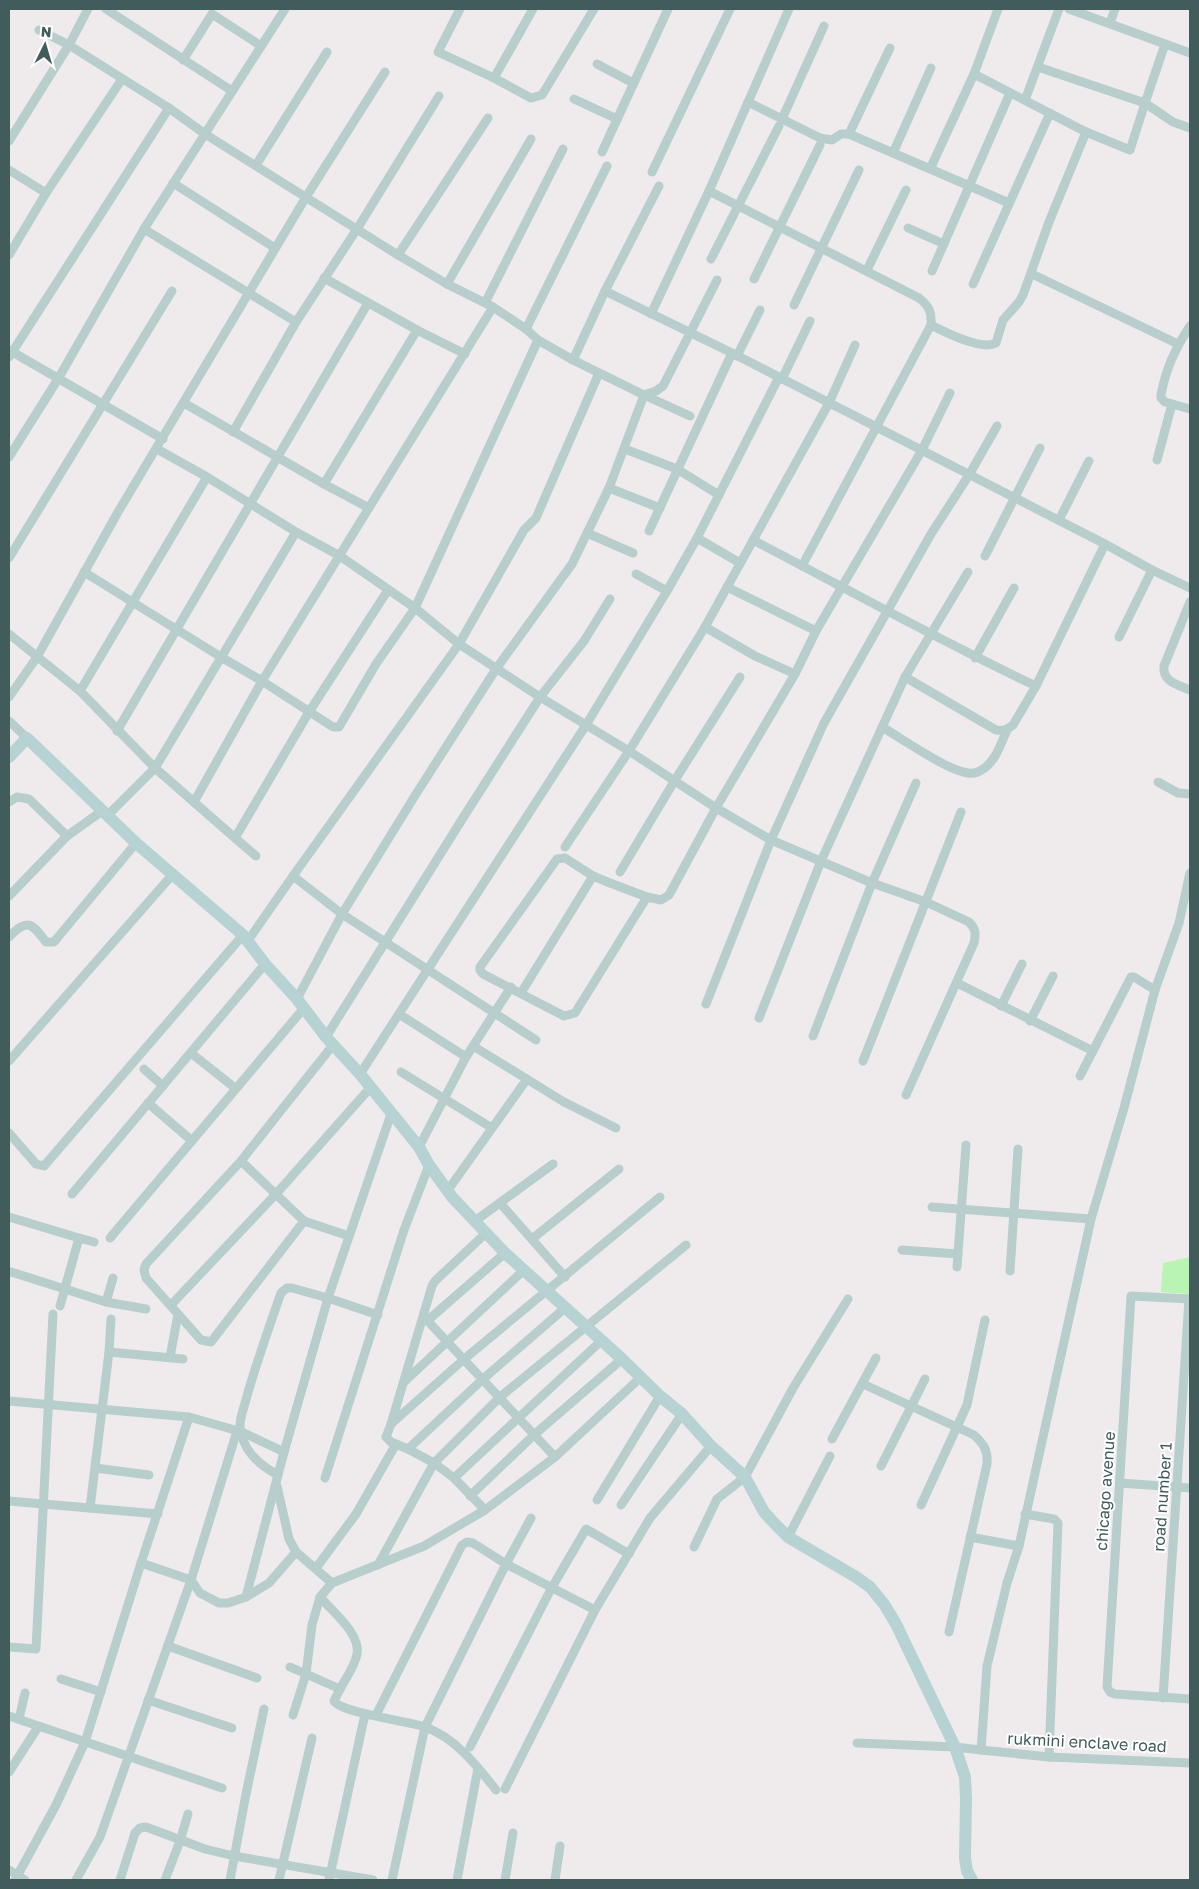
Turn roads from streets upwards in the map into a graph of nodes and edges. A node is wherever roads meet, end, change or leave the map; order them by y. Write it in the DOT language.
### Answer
graph roads {
  1 [pos="88,9"];
  2 [pos="106,9"];
  3 [pos="285,9"];
  4 [pos="460,9"];
  5 [pos="533,9"];
  6 [pos="594,9"];
  7 [pos="668,9"];
  8 [pos="730,9"];
  9 [pos="788,9"];
  10 [pos="998,9"];
  11 [pos="1059,9"];
  12 [pos="1069,9"];
  13 [pos="1115,9"];
  14 [pos="1110,24"];
  15 [pos="824,26"];
  16 [pos="39,30"];
  17 [pos="1164,44"];
  18 [pos="69,45"];
  19 [pos="261,46"];
  20 [pos="890,48"];
  21 [pos="327,52"];
  22 [pos="1190,54"];
  23 [pos="183,60"];
  24 [pos="597,64"];
  25 [pos="1038,67"];
  26 [pos="932,68"];
  27 [pos="385,72"];
  28 [pos="974,74"];
  29 [pos="494,78"];
  30 [pos="122,79"];
  31 [pos="633,83"];
  32 [pos="232,91"];
  33 [pos="1010,93"];
  34 [pos="440,96"];
  35 [pos="574,99"];
  36 [pos="1025,100"];
  37 [pos="748,102"];
  38 [pos="1145,103"];
  39 [pos="169,108"];
  40 [pos="1050,113"];
  41 [pos="488,118"];
  42 [pos="617,119"];
  43 [pos="780,122"];
  44 [pos="1190,128"];
  45 [pos="1086,132"];
  46 [pos="205,134"];
  47 [pos="849,134"];
  48 [pos="531,139"];
  49 [pos="9,141"];
  50 [pos="820,145"];
  51 [pos="563,148"];
  52 [pos="602,152"];
  53 [pos="893,153"];
  54 [pos="256,165"];
  55 [pos="607,166"];
  56 [pos="930,169"];
  57 [pos="9,170"];
  58 [pos="859,170"];
  59 [pos="652,172"];
  60 [pos="173,184"];
  61 [pos="660,186"];
  62 [pos="970,186"];
  63 [pos="906,190"];
  64 [pos="709,191"];
  65 [pos="46,193"];
  66 [pos="306,197"];
  67 [pos="1009,203"];
  68 [pos="739,206"];
  69 [pos="780,226"];
  70 [pos="908,228"];
  71 [pos="144,229"];
  72 [pos="357,229"];
  73 [pos="944,244"];
  74 [pos="822,247"];
  75 [pos="275,248"];
  76 [pos="9,255"];
  77 [pos="398,255"];
  78 [pos="711,259"];
  79 [pos="867,270"];
  80 [pos="932,271"];
  81 [pos="1032,274"];
  82 [pos="324,278"];
  83 [pos="754,279"];
  84 [pos="717,280"];
  85 [pos="447,284"];
  86 [pos="973,284"];
  87 [pos="172,291"];
  88 [pos="605,291"];
  89 [pos="249,293"];
  90 [pos="368,303"];
  91 [pos="489,305"];
  92 [pos="794,305"];
  93 [pos="760,310"];
  94 [pos="651,314"];
  95 [pos="810,321"];
  96 [pos="296,322"];
  97 [pos="931,325"];
  98 [pos="1190,326"];
  99 [pos="526,329"];
  100 [pos="417,330"];
  101 [pos="689,333"];
  102 [pos="538,340"];
  103 [pos="1178,344"];
  104 [pos="855,345"];
  105 [pos="10,353"];
  106 [pos="465,354"];
  107 [pos="734,354"];
  108 [pos="572,360"];
  109 [pos="599,373"];
  110 [pos="781,378"];
  111 [pos="58,379"];
  112 [pos="950,393"];
  113 [pos="644,395"];
  114 [pos="184,403"];
  115 [pos="829,403"];
  116 [pos="103,404"];
  117 [pos="1172,404"];
  118 [pos="1190,409"];
  119 [pos="690,416"];
  120 [pos="997,426"];
  121 [pos="876,427"];
  122 [pos="233,432"];
  123 [pos="163,439"];
  124 [pos="1040,448"];
  125 [pos="157,449"];
  126 [pos="625,449"];
  127 [pos="922,450"];
  128 [pos="9,457"];
  129 [pos="278,457"];
  130 [pos="1157,460"];
  131 [pos="1089,461"];
  132 [pos="677,469"];
  133 [pos="969,475"];
  134 [pos="206,477"];
  135 [pos="324,484"];
  136 [pos="609,488"];
  137 [pos="719,495"];
  138 [pos="1015,498"];
  139 [pos="250,504"];
  140 [pos="369,508"];
  141 [pos="660,508"];
  142 [pos="1058,520"];
  143 [pos="649,531"];
  144 [pos="296,532"];
  145 [pos="587,533"];
  146 [pos="697,538"];
  147 [pos="753,540"];
  148 [pos="1105,544"];
  149 [pos="633,553"];
  150 [pos="340,556"];
  151 [pos="986,556"];
  152 [pos="9,558"];
  153 [pos="740,563"];
  154 [pos="802,566"];
  155 [pos="1152,570"];
  156 [pos="84,572"];
  157 [pos="968,572"];
  158 [pos="636,574"];
  159 [pos="727,588"];
  160 [pos="841,588"];
  161 [pos="1014,588"];
  162 [pos="1190,588"];
  163 [pos="388,590"];
  164 [pos="666,591"];
  165 [pos="610,599"];
  166 [pos="132,602"];
  167 [pos="1190,602"];
  168 [pos="415,608"];
  169 [pos="888,612"];
  170 [pos="705,626"];
  171 [pos="176,630"];
  172 [pos="816,631"];
  173 [pos="9,634"];
  174 [pos="930,634"];
  175 [pos="1119,637"];
  176 [pos="459,644"];
  177 [pos="36,657"];
  178 [pos="221,657"];
  179 [pos="975,658"];
  180 [pos="496,669"];
  181 [pos="795,674"];
  182 [pos="740,677"];
  183 [pos="905,677"];
  184 [pos="262,681"];
  185 [pos="1036,686"];
  186 [pos="1190,690"];
  187 [pos="80,691"];
  188 [pos="9,697"];
  189 [pos="540,697"];
  190 [pos="309,712"];
  191 [pos="9,721"];
  192 [pos="586,725"];
  193 [pos="882,727"];
  194 [pos="1007,730"];
  195 [pos="117,731"];
  196 [pos="26,738"];
  197 [pos="629,751"];
  198 [pos="9,757"];
  199 [pos="155,768"];
  200 [pos="675,780"];
  201 [pos="1158,782"];
  202 [pos="916,783"];
  203 [pos="1190,794"];
  204 [pos="9,802"];
  205 [pos="194,802"];
  206 [pos="716,808"];
  207 [pos="961,812"];
  208 [pos="105,813"];
  209 [pos="67,836"];
  210 [pos="235,838"];
  211 [pos="771,840"];
  212 [pos="136,843"];
  213 [pos="566,847"];
  214 [pos="256,856"];
  215 [pos="821,861"];
  216 [pos="620,872"];
  217 [pos="1190,872"];
  218 [pos="173,874"];
  219 [pos="293,876"];
  220 [pos="594,876"];
  221 [pos="872,883"];
  222 [pos="9,896"];
  223 [pos="647,897"];
  224 [pos="926,902"];
  225 [pos="342,914"];
  226 [pos="1179,923"];
  227 [pos="1190,924"];
  228 [pos="9,937"];
  229 [pos="245,939"];
  230 [pos="385,941"];
  231 [pos="265,964"];
  232 [pos="1022,964"];
  233 [pos="426,970"];
  234 [pos="1053,976"];
  235 [pos="957,983"];
  236 [pos="511,988"];
  237 [pos="1155,990"];
  238 [pos="521,993"];
  239 [pos="300,1004"];
  240 [pos="706,1004"];
  241 [pos="1001,1006"];
  242 [pos="399,1014"];
  243 [pos="494,1014"];
  244 [pos="759,1018"];
  245 [pos="1030,1021"];
  246 [pos="813,1036"];
  247 [pos="536,1040"];
  248 [pos="329,1041"];
  249 [pos="473,1046"];
  250 [pos="1093,1051"];
  251 [pos="191,1053"];
  252 [pos="466,1058"];
  253 [pos="9,1061"];
  254 [pos="863,1061"];
  255 [pos="144,1068"];
  256 [pos="401,1072"];
  257 [pos="360,1074"];
  258 [pos="1080,1076"];
  259 [pos="527,1079"];
  260 [pos="163,1086"];
  261 [pos="235,1088"];
  262 [pos="370,1088"];
  263 [pos="906,1095"];
  264 [pos="445,1098"];
  265 [pos="148,1103"];
  266 [pos="391,1114"];
  267 [pos="492,1128"];
  268 [pos="616,1128"];
  269 [pos="9,1133"];
  270 [pos="191,1140"];
  271 [pos="966,1145"];
  272 [pos="419,1147"];
  273 [pos="1018,1149"];
  274 [pos="241,1161"];
  275 [pos="553,1164"];
  276 [pos="429,1165"];
  277 [pos="619,1169"];
  278 [pos="448,1190"];
  279 [pos="72,1194"];
  280 [pos="276,1194"];
  281 [pos="660,1197"];
  282 [pos="500,1203"];
  283 [pos="932,1207"];
  284 [pos="961,1209"];
  285 [pos="1014,1214"];
  286 [pos="9,1217"];
  287 [pos="1091,1219"];
  288 [pos="304,1221"];
  289 [pos="474,1221"];
  290 [pos="486,1233"];
  291 [pos="349,1236"];
  292 [pos="79,1238"];
  293 [pos="110,1238"];
  294 [pos="532,1239"];
  295 [pos="94,1242"];
  296 [pos="686,1245"];
  297 [pos="902,1250"];
  298 [pos="505,1252"];
  299 [pos="958,1254"];
  300 [pos="957,1267"];
  301 [pos="524,1270"];
  302 [pos="1010,1271"];
  303 [pos="11,1272"];
  304 [pos="565,1277"];
  305 [pos="113,1278"];
  306 [pos="65,1289"];
  307 [pos="548,1292"];
  308 [pos="328,1298"];
  309 [pos="848,1299"];
  310 [pos="1190,1299"];
  311 [pos="106,1302"];
  312 [pos="171,1305"];
  313 [pos="60,1306"];
  314 [pos="565,1308"];
  315 [pos="146,1309"];
  316 [pos="53,1314"];
  317 [pos="178,1314"];
  318 [pos="378,1315"];
  319 [pos="111,1319"];
  320 [pos="425,1319"];
  321 [pos="985,1320"];
  322 [pos="586,1328"];
  323 [pos="446,1341"];
  324 [pos="601,1341"];
  325 [pos="109,1352"];
  326 [pos="170,1357"];
  327 [pos="876,1358"];
  328 [pos="183,1359"];
  329 [pos="622,1359"];
  330 [pos="464,1360"];
  331 [pos="640,1377"];
  332 [pos="483,1379"];
  333 [pos="925,1379"];
  334 [pos="402,1384"];
  335 [pos="863,1384"];
  336 [pos="660,1396"];
  337 [pos="500,1397"];
  338 [pos="9,1401"];
  339 [pos="48,1405"];
  340 [pos="911,1406"];
  341 [pos="102,1408"];
  342 [pos="682,1414"];
  343 [pos="190,1417"];
  344 [pos="520,1418"];
  345 [pos="391,1424"];
  346 [pos="958,1428"];
  347 [pos="239,1431"];
  348 [pos="535,1434"];
  349 [pos="832,1439"];
  350 [pos="396,1444"];
  351 [pos="711,1446"];
  352 [pos="408,1448"];
  353 [pos="284,1452"];
  354 [pos="830,1456"];
  355 [pos="555,1457"];
  356 [pos="434,1463"];
  357 [pos="881,1466"];
  358 [pos="95,1468"];
  359 [pos="149,1474"];
  360 [pos="745,1477"];
  361 [pos="325,1478"];
  362 [pos="454,1478"];
  363 [pos="277,1479"];
  364 [pos="1120,1483"];
  365 [pos="1178,1487"];
  366 [pos="1190,1488"];
  367 [pos="470,1496"];
  368 [pos="597,1500"];
  369 [pos="9,1501"];
  370 [pos="43,1504"];
  371 [pos="621,1505"];
  372 [pos="921,1505"];
  373 [pos="90,1508"];
  374 [pos="485,1510"];
  375 [pos="158,1514"];
  376 [pos="1025,1514"];
  377 [pos="531,1518"];
  378 [pos="788,1537"];
  379 [pos="970,1537"];
  380 [pos="1019,1546"];
  381 [pos="694,1547"];
  382 [pos="296,1552"];
  383 [pos="629,1554"];
  384 [pos="141,1563"];
  385 [pos="506,1564"];
  386 [pos="378,1565"];
  387 [pos="316,1568"];
  388 [pos="191,1580"];
  389 [pos="332,1583"];
  390 [pos="551,1589"];
  391 [pos="246,1597"];
  392 [pos="320,1597"];
  393 [pos="594,1610"];
  394 [pos="949,1632"];
  395 [pos="168,1646"];
  396 [pos="9,1648"];
  397 [pos="290,1667"];
  398 [pos="306,1674"];
  399 [pos="257,1678"];
  400 [pos="61,1679"];
  401 [pos="340,1688"];
  402 [pos="101,1692"];
  403 [pos="25,1693"];
  404 [pos="1163,1698"];
  405 [pos="1190,1699"];
  406 [pos="148,1700"];
  407 [pos="264,1709"];
  408 [pos="365,1714"];
  409 [pos="292,1715"];
  410 [pos="376,1715"];
  411 [pos="9,1716"];
  412 [pos="19,1720"];
  413 [pos="38,1727"];
  414 [pos="425,1727"];
  415 [pos="232,1728"];
  416 [pos="312,1738"];
  417 [pos="85,1742"];
  418 [pos="857,1743"];
  419 [pos="470,1747"];
  420 [pos="955,1747"];
  421 [pos="981,1750"];
  422 [pos="1049,1756"];
  423 [pos="128,1757"];
  424 [pos="1190,1763"];
  425 [pos="478,1768"];
  426 [pos="9,1772"];
  427 [pos="222,1788"];
  428 [pos="188,1814"];
  429 [pos="513,1834"];
  430 [pos="180,1841"];
  431 [pos="560,1846"];
  432 [pos="234,1856"];
  433 [pos="282,1864"];
  434 [pos="9,1870"];
  435 [pos="330,1877"];
  436 [pos="19,1879"];
  437 [pos="76,1880"];
  438 [pos="120,1880"];
  439 [pos="165,1880"];
  440 [pos="230,1880"];
  441 [pos="279,1880"];
  442 [pos="373,1880"];
  443 [pos="392,1880"];
  444 [pos="457,1880"];
  445 [pos="506,1880"];
  446 [pos="555,1880"];
  447 [pos="972,1880"];
  1 -- 18 [label="street"];
  2 -- 23 [label="street"];
  3 -- 19 [label="street"];
  4 -- 29 [label="street"];
  5 -- 29 [label="street"];
  6 -- 29 [label="street"];
  7 -- 31 [label="street"];
  8 -- 59 [label="street"];
  9 -- 37 [label="street"];
  10 -- 28 [label="street"];
  11 -- 25 [label="street"];
  12 -- 14 [label="street"];
  13 -- 14 [label="street"];
  14 -- 17 [label="street"];
  15 -- 43 [label="street"];
  16 -- 18 [label="street"];
  17 -- 22 [label="street"];
  17 -- 38 [label="street"];
  18 -- 30 [label="street"];
  18 -- 49 [label="street"];
  19 -- 23 [label="street"];
  19 -- 32 [label="street"];
  20 -- 47 [label="street"];
  21 -- 54 [label="street"];
  23 -- 32 [label="street"];
  24 -- 31 [label="street"];
  25 -- 36 [label="street"];
  25 -- 38 [label="street"];
  26 -- 53 [label="street"];
  27 -- 66 [label="street"];
  28 -- 33 [label="street"];
  28 -- 56 [label="street"];
  30 -- 39 [label="street"];
  30 -- 65 [label="street"];
  31 -- 42 [label="street"];
  32 -- 46 [label="street"];
  33 -- 36 [label="street"];
  33 -- 62 [label="street"];
  34 -- 72 [label="street"];
  35 -- 42 [label="street"];
  36 -- 40 [label="street"];
  37 -- 43 [label="street"];
  37 -- 64 [label="street"];
  38 -- 44 [label="street"];
  38 -- 45 [label="street"];
  39 -- 46 [label="street"];
  39 -- 105 [label="street"];
  40 -- 45 [label="street"];
  40 -- 67 [label="street"];
  41 -- 77 [label="street"];
  42 -- 52 [label="street"];
  43 -- 47 [label="street"];
  43 -- 68 [label="street"];
  45 -- 81 [label="street"];
  46 -- 54 [label="street"];
  46 -- 60 [label="street"];
  47 -- 53 [label="street"];
  48 -- 85 [label="street"];
  50 -- 69 [label="street"];
  51 -- 91 [label="street"];
  53 -- 56 [label="street"];
  54 -- 66 [label="street"];
  55 -- 99 [label="street"];
  56 -- 62 [label="street"];
  57 -- 65 [label="street"];
  58 -- 74 [label="street"];
  60 -- 71 [label="street"];
  60 -- 75 [label="street"];
  61 -- 88 [label="street"];
  62 -- 67 [label="street"];
  62 -- 73 [label="street"];
  63 -- 79 [label="street"];
  64 -- 68 [label="street"];
  64 -- 94 [label="street"];
  65 -- 76 [label="street"];
  66 -- 72 [label="street"];
  66 -- 75 [label="street"];
  67 -- 86 [label="street"];
  68 -- 69 [label="street"];
  68 -- 78 [label="street"];
  69 -- 74 [label="street"];
  69 -- 83 [label="street"];
  70 -- 73 [label="street"];
  71 -- 89 [label="street"];
  71 -- 111 [label="street"];
  72 -- 77 [label="street"];
  72 -- 82 [label="street"];
  73 -- 80 [label="street"];
  74 -- 79 [label="street"];
  74 -- 92 [label="street"];
  75 -- 89 [label="street"];
  77 -- 85 [label="street"];
  79 -- 97 [label="street"];
  81 -- 97 [label="street"];
  81 -- 103 [label="street"];
  82 -- 90 [label="street"];
  82 -- 96 [label="street"];
  84 -- 101 [label="street"];
  85 -- 91 [label="street"];
  87 -- 116 [label="street"];
  88 -- 94 [label="street"];
  88 -- 108 [label="street"];
  89 -- 96 [label="street"];
  89 -- 114 [label="street"];
  90 -- 100 [label="street"];
  90 -- 129 [label="street"];
  91 -- 99 [label="street"];
  91 -- 106 [label="street"];
  93 -- 107 [label="street"];
  94 -- 101 [label="street"];
  95 -- 110 [label="street"];
  96 -- 122 [label="street"];
  97 -- 121 [label="street"];
  98 -- 103 [label="street"];
  99 -- 102 [label="street"];
  100 -- 106 [label="street"];
  100 -- 135 [label="street"];
  101 -- 107 [label="street"];
  101 -- 113 [label="street"];
  102 -- 108 [label="street"];
  102 -- 168 [label="street"];
  103 -- 117 [label="street"];
  104 -- 115 [label="street"];
  105 -- 111 [label="street"];
  106 -- 140 [label="street"];
  107 -- 110 [label="street"];
  107 -- 132 [label="street"];
  108 -- 109 [label="street"];
  109 -- 113 [label="street"];
  109 -- 176 [label="street"];
  110 -- 115 [label="street"];
  110 -- 137 [label="street"];
  111 -- 116 [label="street"];
  111 -- 128 [label="street"];
  112 -- 127 [label="street"];
  113 -- 119 [label="street"];
  113 -- 126 [label="street"];
  114 -- 122 [label="street"];
  114 -- 123 [label="street"];
  115 -- 121 [label="street"];
  115 -- 147 [label="street"];
  116 -- 123 [label="street"];
  116 -- 152 [label="street"];
  117 -- 118 [label="street"];
  117 -- 130 [label="street"];
  120 -- 133 [label="street"];
  121 -- 127 [label="street"];
  121 -- 154 [label="street"];
  122 -- 129 [label="street"];
  123 -- 125 [label="street"];
  124 -- 138 [label="street"];
  125 -- 134 [label="street"];
  125 -- 156 [label="street"];
  126 -- 132 [label="street"];
  126 -- 136 [label="street"];
  127 -- 133 [label="street"];
  127 -- 160 [label="street"];
  129 -- 135 [label="street"];
  129 -- 139 [label="street"];
  131 -- 142 [label="street"];
  132 -- 137 [label="street"];
  132 -- 141 [label="street"];
  133 -- 138 [label="street"];
  133 -- 169 [label="street"];
  134 -- 139 [label="street"];
  134 -- 166 [label="street"];
  135 -- 140 [label="street"];
  136 -- 141 [label="street"];
  136 -- 145 [label="street"];
  137 -- 146 [label="street"];
  138 -- 142 [label="street"];
  138 -- 151 [label="street"];
  139 -- 144 [label="street"];
  139 -- 171 [label="street"];
  140 -- 150 [label="street"];
  141 -- 143 [label="street"];
  142 -- 148 [label="street"];
  144 -- 150 [label="street"];
  144 -- 178 [label="street"];
  145 -- 149 [label="street"];
  145 -- 180 [label="street"];
  146 -- 153 [label="street"];
  146 -- 164 [label="street"];
  147 -- 153 [label="street"];
  147 -- 154 [label="street"];
  148 -- 155 [label="street"];
  148 -- 185 [label="street"];
  150 -- 163 [label="street"];
  150 -- 184 [label="street"];
  153 -- 159 [label="street"];
  154 -- 160 [label="street"];
  155 -- 162 [label="street"];
  155 -- 175 [label="street"];
  156 -- 166 [label="street"];
  156 -- 177 [label="street"];
  157 -- 174 [label="street"];
  158 -- 164 [label="street"];
  159 -- 170 [label="street"];
  159 -- 172 [label="street"];
  160 -- 169 [label="street"];
  160 -- 172 [label="street"];
  161 -- 179 [label="street"];
  163 -- 168 [label="street"];
  163 -- 190 [label="street"];
  164 -- 192 [label="street"];
  165 -- 189 [label="street"];
  166 -- 171 [label="street"];
  166 -- 187 [label="street"];
  167 -- 186 [label="street"];
  168 -- 176 [label="street"];
  168 -- 190 [label="street"];
  169 -- 174 [label="street"];
  169 -- 211 [label="street"];
  170 -- 181 [label="street"];
  170 -- 197 [label="street"];
  171 -- 178 [label="street"];
  171 -- 195 [label="street"];
  172 -- 181 [label="street"];
  173 -- 177 [label="street"];
  174 -- 179 [label="street"];
  174 -- 183 [label="street"];
  176 -- 180 [label="street"];
  176 -- 219 [label="street"];
  177 -- 187 [label="street"];
  177 -- 188 [label="street"];
  178 -- 184 [label="street"];
  178 -- 199 [label="street"];
  179 -- 185 [label="street"];
  180 -- 189 [label="street"];
  180 -- 225 [label="street"];
  181 -- 206 [label="street"];
  182 -- 200 [label="street"];
  183 -- 193 [label="street"];
  183 -- 194 [label="street"];
  184 -- 190 [label="street"];
  184 -- 205 [label="street"];
  185 -- 194 [label="street"];
  187 -- 195 [label="street"];
  189 -- 192 [label="street"];
  189 -- 230 [label="street"];
  190 -- 210 [label="street"];
  191 -- 196 [label="street"];
  192 -- 197 [label="street"];
  192 -- 233 [label="street"];
  193 -- 194 [label="street"];
  193 -- 215 [label="street"];
  195 -- 199 [label="street"];
  196 -- 198 [label="street"];
  196 -- 208 [label="street"];
  197 -- 200 [label="street"];
  197 -- 213 [label="street"];
  199 -- 205 [label="street"];
  199 -- 208 [label="street"];
  200 -- 206 [label="street"];
  200 -- 216 [label="street"];
  201 -- 203 [label="street"];
  202 -- 221 [label="street"];
  204 -- 209 [label="street"];
  205 -- 210 [label="street"];
  206 -- 211 [label="street"];
  206 -- 223 [label="street"];
  207 -- 224 [label="street"];
  208 -- 209 [label="street"];
  208 -- 212 [label="street"];
  209 -- 222 [label="street"];
  210 -- 214 [label="street"];
  211 -- 215 [label="street"];
  211 -- 240 [label="street"];
  212 -- 218 [label="street"];
  212 -- 228 [label="street"];
  215 -- 221 [label="street"];
  215 -- 244 [label="street"];
  217 -- 226 [label="street"];
  218 -- 229 [label="street"];
  218 -- 253 [label="street"];
  219 -- 225 [label="street"];
  219 -- 229 [label="street"];
  220 -- 223 [label="street"];
  220 -- 236 [label="street"];
  220 -- 238 [label="street"];
  221 -- 224 [label="street"];
  221 -- 246 [label="street"];
  223 -- 238 [label="street"];
  224 -- 235 [label="street"];
  224 -- 254 [label="street"];
  225 -- 230 [label="street"];
  225 -- 239 [label="street"];
  226 -- 227 [label="street"];
  226 -- 237 [label="street"];
  229 -- 231 [label="street"];
  229 -- 269 [label="street"];
  230 -- 233 [label="street"];
  230 -- 248 [label="street"];
  231 -- 239 [label="street"];
  231 -- 251 [label="street"];
  232 -- 241 [label="street"];
  233 -- 242 [label="street"];
  233 -- 243 [label="street"];
  234 -- 245 [label="street"];
  235 -- 241 [label="street"];
  235 -- 263 [label="street"];
  236 -- 238 [label="street"];
  236 -- 243 [label="street"];
  237 -- 250 [label="street"];
  237 -- 287 [label="street"];
  239 -- 248 [label="street"];
  239 -- 261 [label="street"];
  241 -- 245 [label="street"];
  242 -- 252 [label="street"];
  242 -- 257 [label="street"];
  243 -- 247 [label="street"];
  243 -- 249 [label="street"];
  245 -- 250 [label="street"];
  248 -- 257 [label="street"];
  248 -- 274 [label="street"];
  249 -- 252 [label="street"];
  249 -- 259 [label="street"];
  250 -- 258 [label="street"];
  251 -- 260 [label="street"];
  251 -- 261 [label="street"];
  252 -- 264 [label="street"];
  255 -- 260 [label="street"];
  256 -- 264 [label="street"];
  257 -- 262 [label="street"];
  259 -- 267 [label="street"];
  259 -- 268 [label="street"];
  260 -- 265 [label="street"];
  261 -- 270 [label="street"];
  262 -- 266 [label="street"];
  262 -- 280 [label="street"];
  264 -- 267 [label="street"];
  264 -- 272 [label="street"];
  265 -- 270 [label="street"];
  265 -- 279 [label="street"];
  266 -- 272 [label="street"];
  266 -- 291 [label="street"];
  267 -- 278 [label="street"];
  270 -- 293 [label="street"];
  271 -- 284 [label="street"];
  272 -- 276 [label="street"];
  273 -- 285 [label="street"];
  274 -- 280 [label="street"];
  274 -- 312 [label="street"];
  275 -- 282 [label="street"];
  276 -- 278 [label="street"];
  276 -- 318 [label="street"];
  277 -- 294 [label="street"];
  278 -- 289 [label="street"];
  280 -- 288 [label="street"];
  280 -- 312 [label="street"];
  281 -- 304 [label="street"];
  282 -- 289 [label="street"];
  282 -- 294 [label="street"];
  283 -- 284 [label="street"];
  284 -- 285 [label="street"];
  284 -- 299 [label="street"];
  285 -- 287 [label="street"];
  285 -- 302 [label="street"];
  286 -- 292 [label="street"];
  287 -- 376 [label="street"];
  288 -- 291 [label="street"];
  288 -- 317 [label="street"];
  289 -- 290 [label="street"];
  290 -- 298 [label="street"];
  290 -- 320 [label="street"];
  291 -- 308 [label="street"];
  292 -- 295 [label="street"];
  292 -- 306 [label="street"];
  294 -- 304 [label="street"];
  296 -- 322 [label="street"];
  297 -- 299 [label="street"];
  298 -- 301 [label="street"];
  298 -- 320 [label="street"];
  299 -- 300 [label="street"];
  301 -- 307 [label="street"];
  301 -- 323 [label="street"];
  303 -- 306 [label="street"];
  304 -- 307 [label="street"];
  305 -- 311 [label="street"];
  306 -- 311 [label="street"];
  306 -- 313 [label="street"];
  307 -- 314 [label="street"];
  307 -- 330 [label="street"];
  308 -- 318 [label="street"];
  308 -- 347 [label="street"];
  308 -- 353 [label="street"];
  309 -- 360 [label="street"];
  310 -- 364 [label="street, chicago avenue"];
  310 -- 365 [label="street, road number 1"];
  311 -- 315 [label="street"];
  312 -- 317 [label="street"];
  314 -- 322 [label="street"];
  314 -- 332 [label="street"];
  316 -- 339 [label="street"];
  317 -- 326 [label="street"];
  318 -- 361 [label="street"];
  319 -- 325 [label="street"];
  320 -- 323 [label="street"];
  320 -- 334 [label="street"];
  321 -- 346 [label="street"];
  322 -- 324 [label="street"];
  322 -- 337 [label="street"];
  323 -- 330 [label="street"];
  323 -- 334 [label="street"];
  324 -- 329 [label="street"];
  324 -- 344 [label="street"];
  325 -- 326 [label="street"];
  325 -- 341 [label="street"];
  326 -- 328 [label="street"];
  327 -- 335 [label="street"];
  329 -- 331 [label="street"];
  329 -- 348 [label="street"];
  330 -- 332 [label="street"];
  330 -- 345 [label="street"];
  331 -- 336 [label="street"];
  331 -- 355 [label="street"];
  332 -- 337 [label="street"];
  332 -- 352 [label="street"];
  333 -- 340 [label="street"];
  334 -- 345 [label="street"];
  335 -- 340 [label="street"];
  335 -- 349 [label="street"];
  336 -- 342 [label="street"];
  336 -- 368 [label="street"];
  337 -- 344 [label="street"];
  337 -- 356 [label="street"];
  338 -- 339 [label="street"];
  339 -- 341 [label="street"];
  339 -- 370 [label="street"];
  340 -- 346 [label="street"];
  340 -- 357 [label="street"];
  341 -- 343 [label="street"];
  341 -- 358 [label="street"];
  342 -- 351 [label="street"];
  342 -- 371 [label="street"];
  343 -- 347 [label="street"];
  343 -- 375 [label="street"];
  344 -- 348 [label="street"];
  344 -- 362 [label="street"];
  345 -- 350 [label="street"];
  346 -- 372 [label="street"];
  346 -- 379 [label="street"];
  347 -- 353 [label="street"];
  347 -- 363 [label="street"];
  347 -- 388 [label="street"];
  348 -- 355 [label="street"];
  348 -- 367 [label="street"];
  350 -- 352 [label="street"];
  350 -- 387 [label="street"];
  351 -- 360 [label="street"];
  351 -- 383 [label="street"];
  352 -- 356 [label="street"];
  353 -- 363 [label="street"];
  354 -- 378 [label="street"];
  355 -- 374 [label="street"];
  356 -- 362 [label="street"];
  356 -- 386 [label="street"];
  358 -- 359 [label="street"];
  358 -- 373 [label="street"];
  360 -- 378 [label="street"];
  360 -- 381 [label="street"];
  362 -- 367 [label="street"];
  363 -- 382 [label="street"];
  363 -- 391 [label="street"];
  364 -- 365 [label="street"];
  364 -- 404 [label="street, chicago avenue"];
  365 -- 366 [label="street"];
  365 -- 404 [label="street, road number 1"];
  367 -- 374 [label="street"];
  369 -- 370 [label="street"];
  370 -- 373 [label="street"];
  370 -- 396 [label="street"];
  373 -- 375 [label="street"];
  374 -- 386 [label="street"];
  375 -- 384 [label="street"];
  376 -- 380 [label="street"];
  376 -- 422 [label="street"];
  377 -- 385 [label="street"];
  378 -- 420 [label="street"];
  379 -- 380 [label="street"];
  379 -- 394 [label="street"];
  380 -- 421 [label="street"];
  382 -- 387 [label="street"];
  382 -- 391 [label="street"];
  383 -- 390 [label="street"];
  383 -- 393 [label="street"];
  384 -- 388 [label="street"];
  384 -- 402 [label="street"];
  385 -- 390 [label="street"];
  385 -- 410 [label="street"];
  385 -- 414 [label="street"];
  386 -- 389 [label="street"];
  387 -- 389 [label="street"];
  388 -- 391 [label="street"];
  388 -- 395 [label="street"];
  389 -- 392 [label="street"];
  390 -- 393 [label="street"];
  390 -- 419 [label="street"];
  392 -- 398 [label="street"];
  392 -- 401 [label="street"];
  393 -- 425 [label="street"];
  395 -- 399 [label="street"];
  395 -- 406 [label="street"];
  397 -- 398 [label="street"];
  398 -- 401 [label="street"];
  398 -- 409 [label="street"];
  400 -- 402 [label="street"];
  401 -- 408 [label="street"];
  402 -- 417 [label="street"];
  403 -- 412 [label="street"];
  404 -- 405 [label="street"];
  406 -- 415 [label="street"];
  406 -- 423 [label="street"];
  407 -- 432 [label="street"];
  408 -- 410 [label="street"];
  408 -- 435 [label="street"];
  410 -- 414 [label="street"];
  411 -- 412 [label="street"];
  412 -- 413 [label="street"];
  413 -- 417 [label="street"];
  413 -- 426 [label="street"];
  414 -- 425 [label="street"];
  414 -- 443 [label="street"];
  416 -- 433 [label="street"];
  417 -- 423 [label="street"];
  417 -- 436 [label="street"];
  418 -- 420 [label="street, rukmini enclave road"];
  420 -- 421 [label="street, rukmini enclave road"];
  420 -- 447 [label="street"];
  421 -- 422 [label="street, rukmini enclave road"];
  422 -- 424 [label="street, rukmini enclave road"];
  423 -- 427 [label="street"];
  423 -- 437 [label="street"];
  425 -- 444 [label="street"];
  428 -- 430 [label="street"];
  429 -- 445 [label="street"];
  430 -- 432 [label="street"];
  430 -- 438 [label="street"];
  430 -- 439 [label="street"];
  431 -- 446 [label="street"];
  432 -- 433 [label="street"];
  432 -- 440 [label="street"];
  433 -- 435 [label="street"];
  433 -- 441 [label="street"];
  434 -- 436 [label="street"];
  435 -- 442 [label="street"];
}
